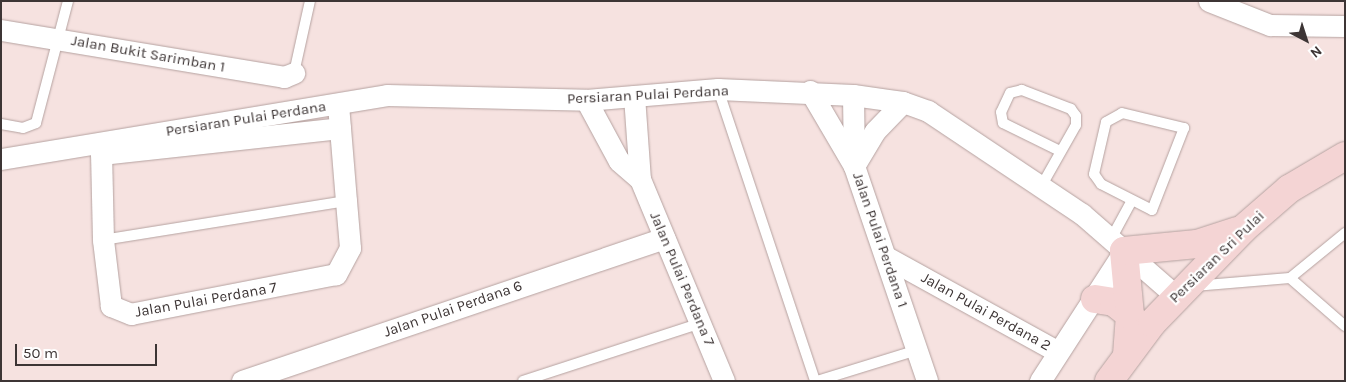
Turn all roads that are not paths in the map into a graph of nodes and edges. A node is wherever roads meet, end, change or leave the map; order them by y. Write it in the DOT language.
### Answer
graph roads {
  1 [pos="68,1"];
  2 [pos="310,1"];
  3 [pos="1209,1"];
  4 [pos="1345,26"];
  5 [pos="1,30"];
  6 [pos="60,39"];
  7 [pos="294,73"];
  8 [pos="718,89"];
  9 [pos="810,91"];
  10 [pos="853,95"];
  11 [pos="634,96"];
  12 [pos="586,100"];
  13 [pos="902,102"];
  14 [pos="338,105"];
  15 [pos="1,124"];
  16 [pos="340,128"];
  17 [pos="1060,151"];
  18 [pos="1345,156"];
  19 [pos="1,159"];
  20 [pos="854,166"];
  21 [pos="640,179"];
  22 [pos="1042,185"];
  23 [pos="346,201"];
  24 [pos="1131,202"];
  25 [pos="1243,229"];
  26 [pos="1345,233"];
  27 [pos="664,238"];
  28 [pos="103,240"];
  29 [pos="1118,245"];
  30 [pos="888,258"];
  31 [pos="1290,278"];
  32 [pos="1180,292"];
  33 [pos="1095,299"];
  34 [pos="1130,315"];
  35 [pos="702,323"];
  36 [pos="1345,326"];
  37 [pos="917,350"];
  38 [pos="1058,352"];
  39 [pos="1127,355"];
  40 [pos="242,381"];
  41 [pos="523,381"];
  42 [pos="724,381"];
  43 [pos="816,381"];
  44 [pos="927,381"];
  45 [pos="1040,381"];
  46 [pos="1109,381"];
  1 -- 6 [label="lane"];
  2 -- 7 [label="lane"];
  3 -- 4 [label="street"];
  5 -- 6 [label="street, Jalan Bukit Sarimban 1"];
  6 -- 7 [label="street, Jalan Bukit Sarimban 1"];
  6 -- 15 [label="lane"];
  8 -- 9 [label="street, Persiaran Pulai Perdana"];
  8 -- 11 [label="street, Persiaran Pulai Perdana"];
  8 -- 43 [label="lane"];
  9 -- 10 [label="street, Persiaran Pulai Perdana"];
  9 -- 20 [label="street"];
  10 -- 13 [label="street, Persiaran Pulai Perdana"];
  10 -- 20 [label="street, Jalan Pulai Perdana 1"];
  11 -- 12 [label="street, Persiaran Pulai Perdana"];
  11 -- 21 [label="street, Jalan Pulai Perdana 7"];
  12 -- 14 [label="street, Persiaran Pulai Perdana"];
  12 -- 21 [label="street, Jalan Pulai Perdana 7"];
  13 -- 20 [label="street"];
  13 -- 22 [label="street, Persiaran Pulai Perdana"];
  14 -- 16 [label="street, Jalan Pulai Perdana 7"];
  14 -- 19 [label="street, Persiaran Pulai Perdana"];
  16 -- 23 [label="street, Jalan Pulai Perdana 7"];
  16 -- 28 [label="street, Jalan Pulai Perdana 7"];
  17 -- 17 [label="lane"];
  17 -- 22 [label="lane"];
  18 -- 25 [label="street, Persiaran Sri Pulai"];
  20 -- 30 [label="street, Jalan Pulai Perdana 1"];
  21 -- 27 [label="street, Jalan Pulai Perdana 7"];
  22 -- 29 [label="street, Persiaran Pulai Perdana"];
  23 -- 28 [label="lane"];
  23 -- 28 [label="street, Jalan Pulai Perdana 7"];
  24 -- 24 [label="lane"];
  24 -- 29 [label="lane"];
  25 -- 29 [label="street"];
  25 -- 32 [label="street, Persiaran Sri Pulai"];
  26 -- 31 [label="lane"];
  27 -- 35 [label="street, Jalan Pulai Perdana 7"];
  27 -- 40 [label="street, Jalan Pulai Perdana 6"];
  29 -- 32 [label="street, Persiaran Pulai Perdana"];
  29 -- 33 [label="street"];
  29 -- 34 [label="street"];
  30 -- 37 [label="street, Jalan Pulai Perdana 1"];
  30 -- 38 [label="street, Jalan Pulai Perdana 2"];
  31 -- 32 [label="lane"];
  31 -- 36 [label="lane"];
  32 -- 39 [label="street, Persiaran Sri Pulai"];
  33 -- 34 [label="street"];
  33 -- 38 [label="street"];
  34 -- 39 [label="street"];
  35 -- 41 [label="lane"];
  35 -- 42 [label="street, Jalan Pulai Perdana 7"];
  37 -- 43 [label="lane"];
  37 -- 44 [label="street, Jalan Pulai Perdana 1"];
  38 -- 45 [label="street"];
  39 -- 46 [label="street, Persiaran Sri Pulai"];
}
